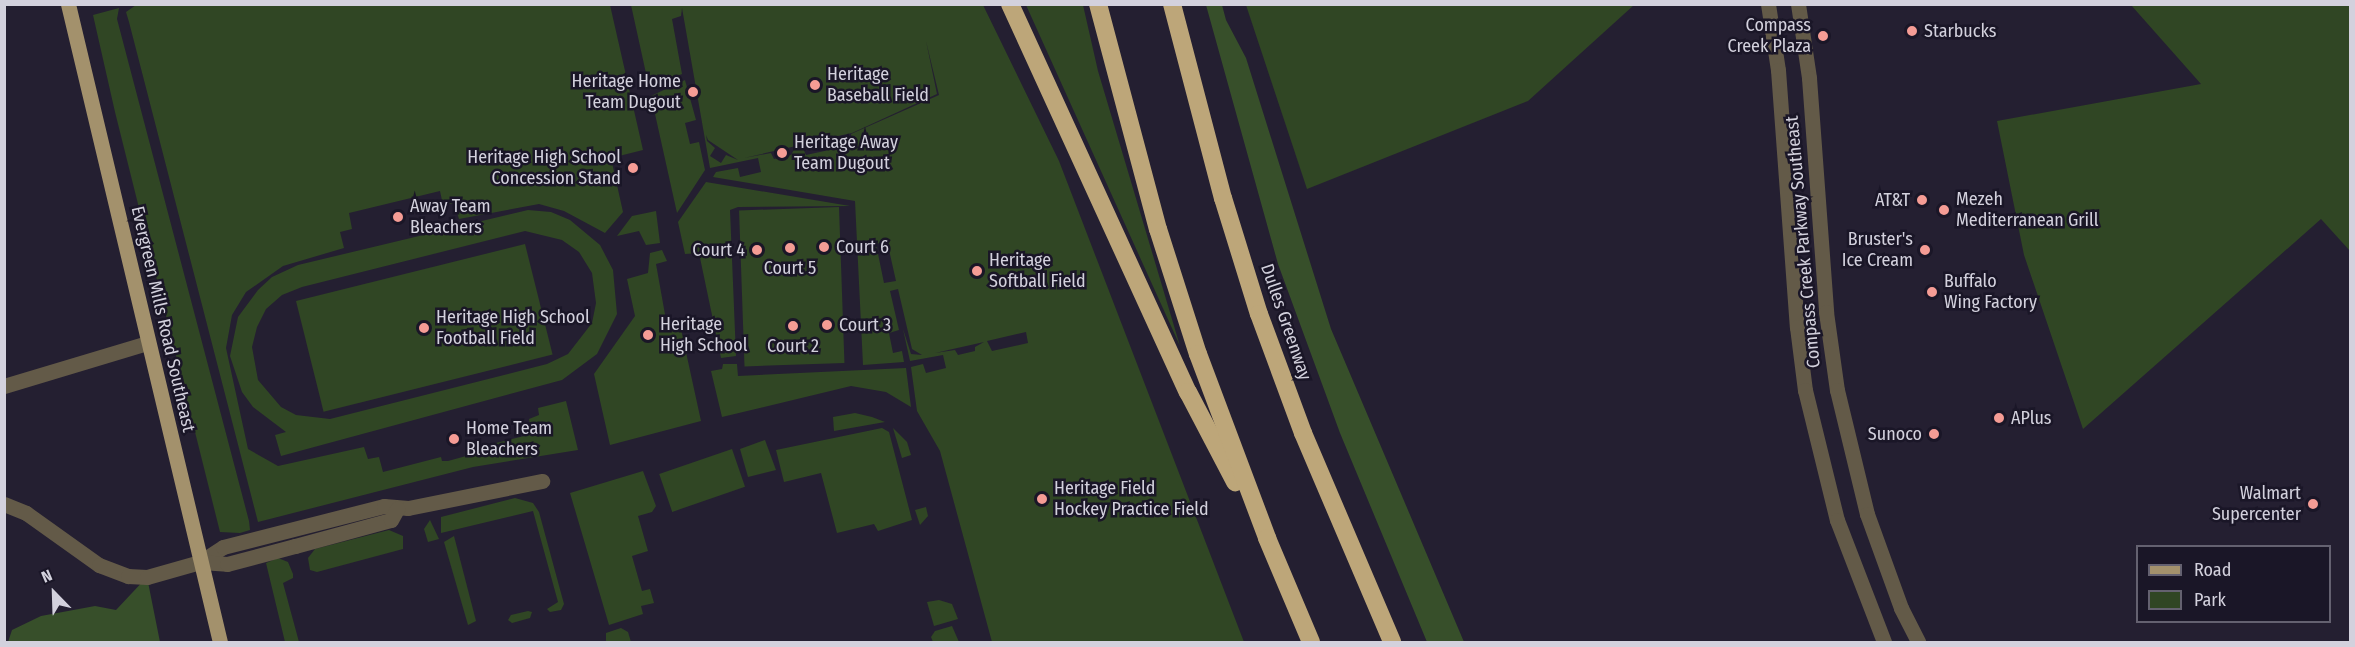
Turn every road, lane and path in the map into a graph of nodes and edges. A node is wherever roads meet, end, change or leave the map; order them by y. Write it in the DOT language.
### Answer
graph roads {
  1 [pos="68,4"];
  2 [pos="1010,4"];
  3 [pos="1098,4"];
  4 [pos="1172,4"];
  5 [pos="1768,4"];
  6 [pos="1798,4"];
  7 [pos="147,343"];
  8 [pos="4,386"];
  9 [pos="542,481"];
  10 [pos="4,504"];
  11 [pos="200,562"];
  12 [pos="1277,564"];
  13 [pos="220,642"];
  14 [pos="1311,642"];
  15 [pos="1392,642"];
  16 [pos="1884,642"];
  17 [pos="1918,642"];
  1 -- 7 [label="main road, Evergreen Mills Road Southeast"];
  2 -- 12 [label="highway"];
  3 -- 12 [label="highway"];
  4 -- 15 [label="highway, Dulles Greenway"];
  5 -- 16 [label="street, Compass Creek Parkway Southeast"];
  6 -- 17 [label="street, Compass Creek Parkway Southeast"];
  7 -- 8 [label="street"];
  7 -- 11 [label="main road, Evergreen Mills Road Southeast"];
  9 -- 11 [label="street"];
  10 -- 11 [label="street"];
  11 -- 13 [label="main road, Evergreen Mills Road Southeast"];
  12 -- 14 [label="highway"];
}
